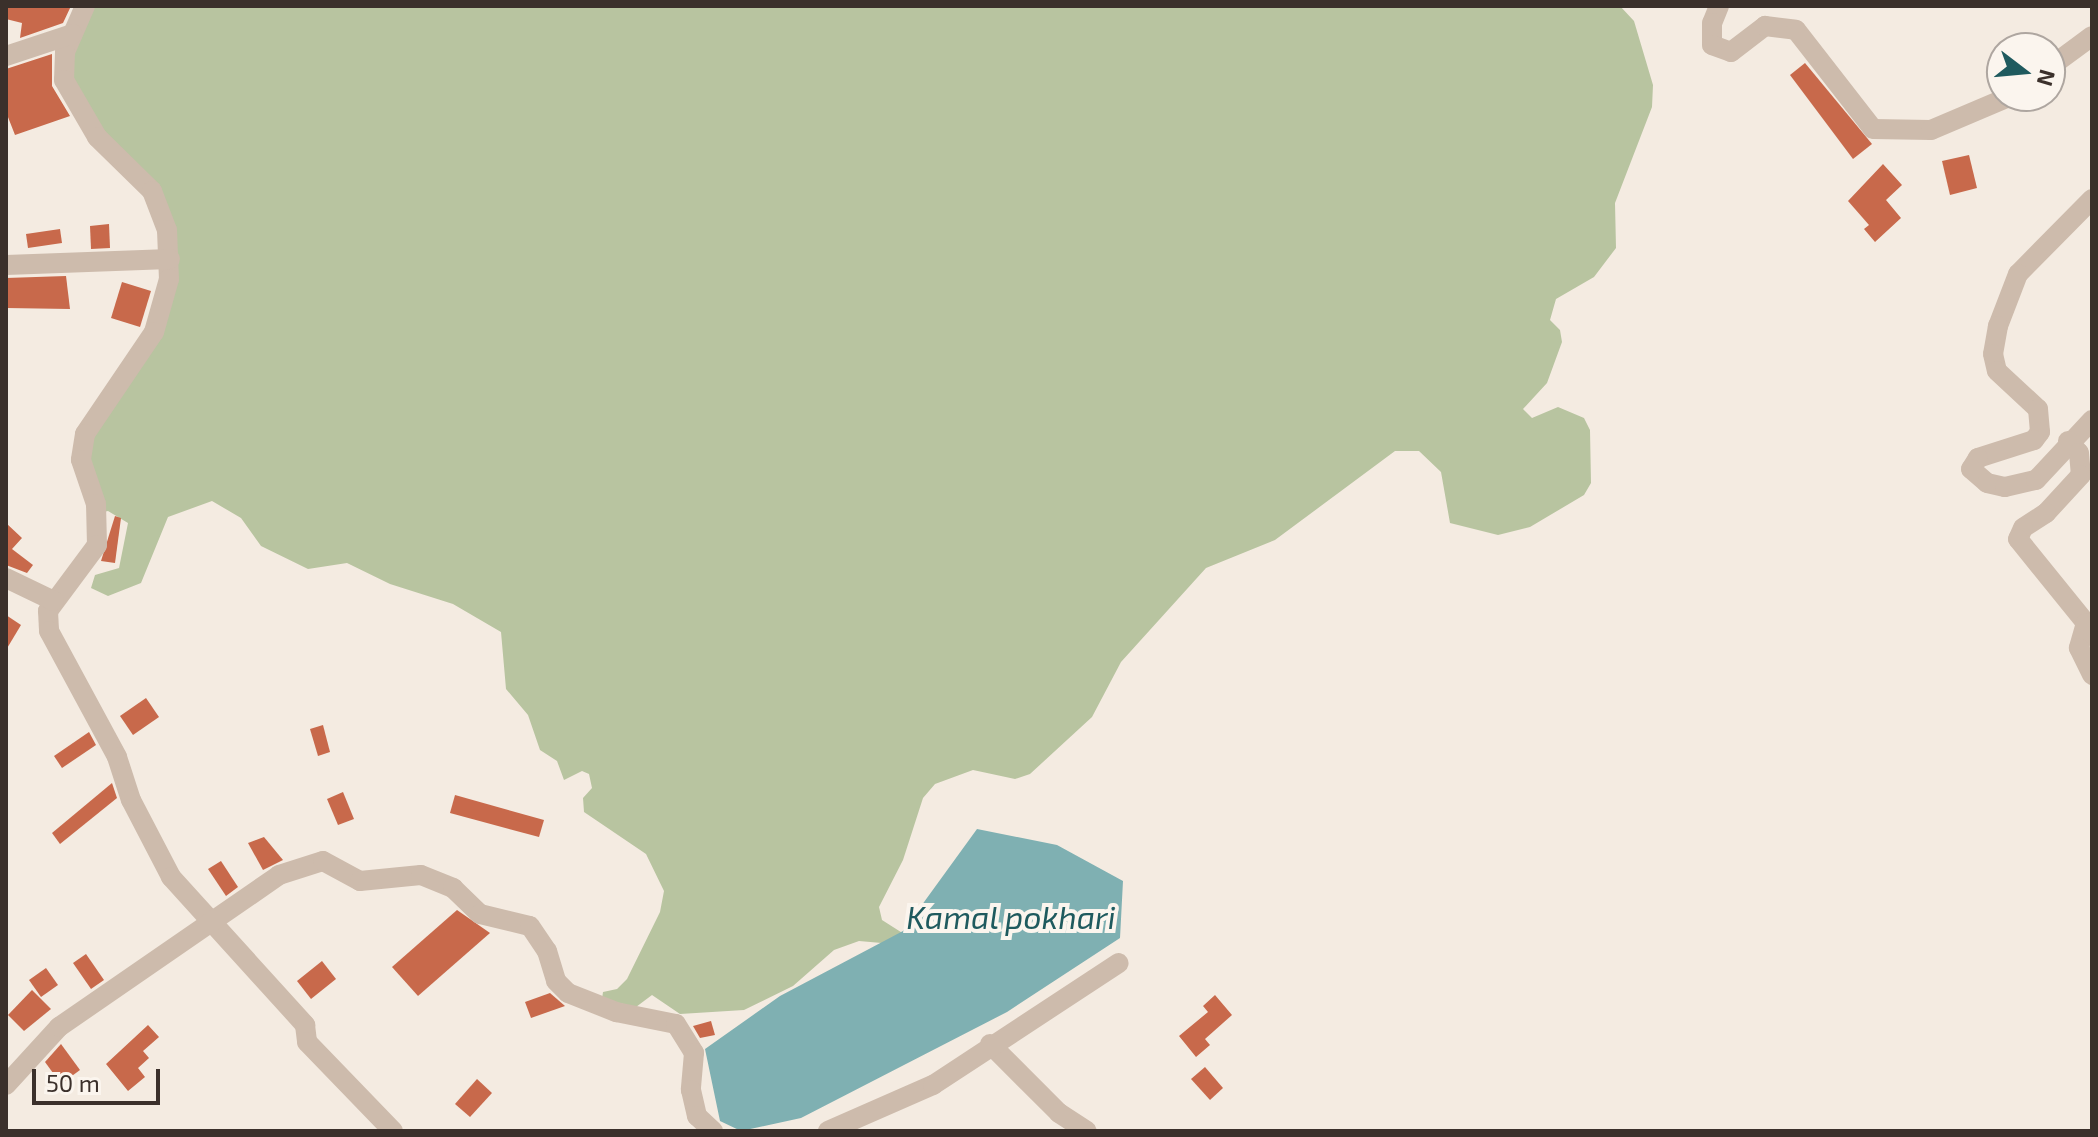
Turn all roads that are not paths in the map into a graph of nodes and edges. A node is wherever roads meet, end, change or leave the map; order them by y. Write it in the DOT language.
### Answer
graph roads {
  1 [pos="85,6"];
  2 [pos="1719,6"];
  3 [pos="72,34"];
  4 [pos="2092,36"];
  5 [pos="2066,55"];
  6 [pos="6,56"];
  7 [pos="1986,107"];
  8 [pos="2092,199"];
  9 [pos="170,259"];
  10 [pos="6,265"];
  11 [pos="2092,420"];
  12 [pos="2068,441"];
  13 [pos="6,578"];
  14 [pos="54,601"];
  15 [pos="2089,624"];
  16 [pos="2092,675"];
  17 [pos="211,921"];
  18 [pos="1119,963"];
  19 [pos="990,1044"];
  20 [pos="6,1085"];
  21 [pos="393,1131"];
  22 [pos="713,1131"];
  23 [pos="828,1131"];
  24 [pos="1087,1131"];
  1 -- 3 [label="street"];
  2 -- 7 [label="street"];
  3 -- 6 [label="street"];
  3 -- 9 [label="street"];
  4 -- 5 [label="street"];
  8 -- 12 [label="street"];
  9 -- 10 [label="street"];
  9 -- 14 [label="street"];
  11 -- 12 [label="street"];
  12 -- 15 [label="street"];
  13 -- 14 [label="street"];
  14 -- 17 [label="street"];
  15 -- 16 [label="street"];
  17 -- 20 [label="street"];
  17 -- 21 [label="street"];
  17 -- 22 [label="street"];
  18 -- 19 [label="street"];
  19 -- 23 [label="street"];
  19 -- 24 [label="street"];
}
